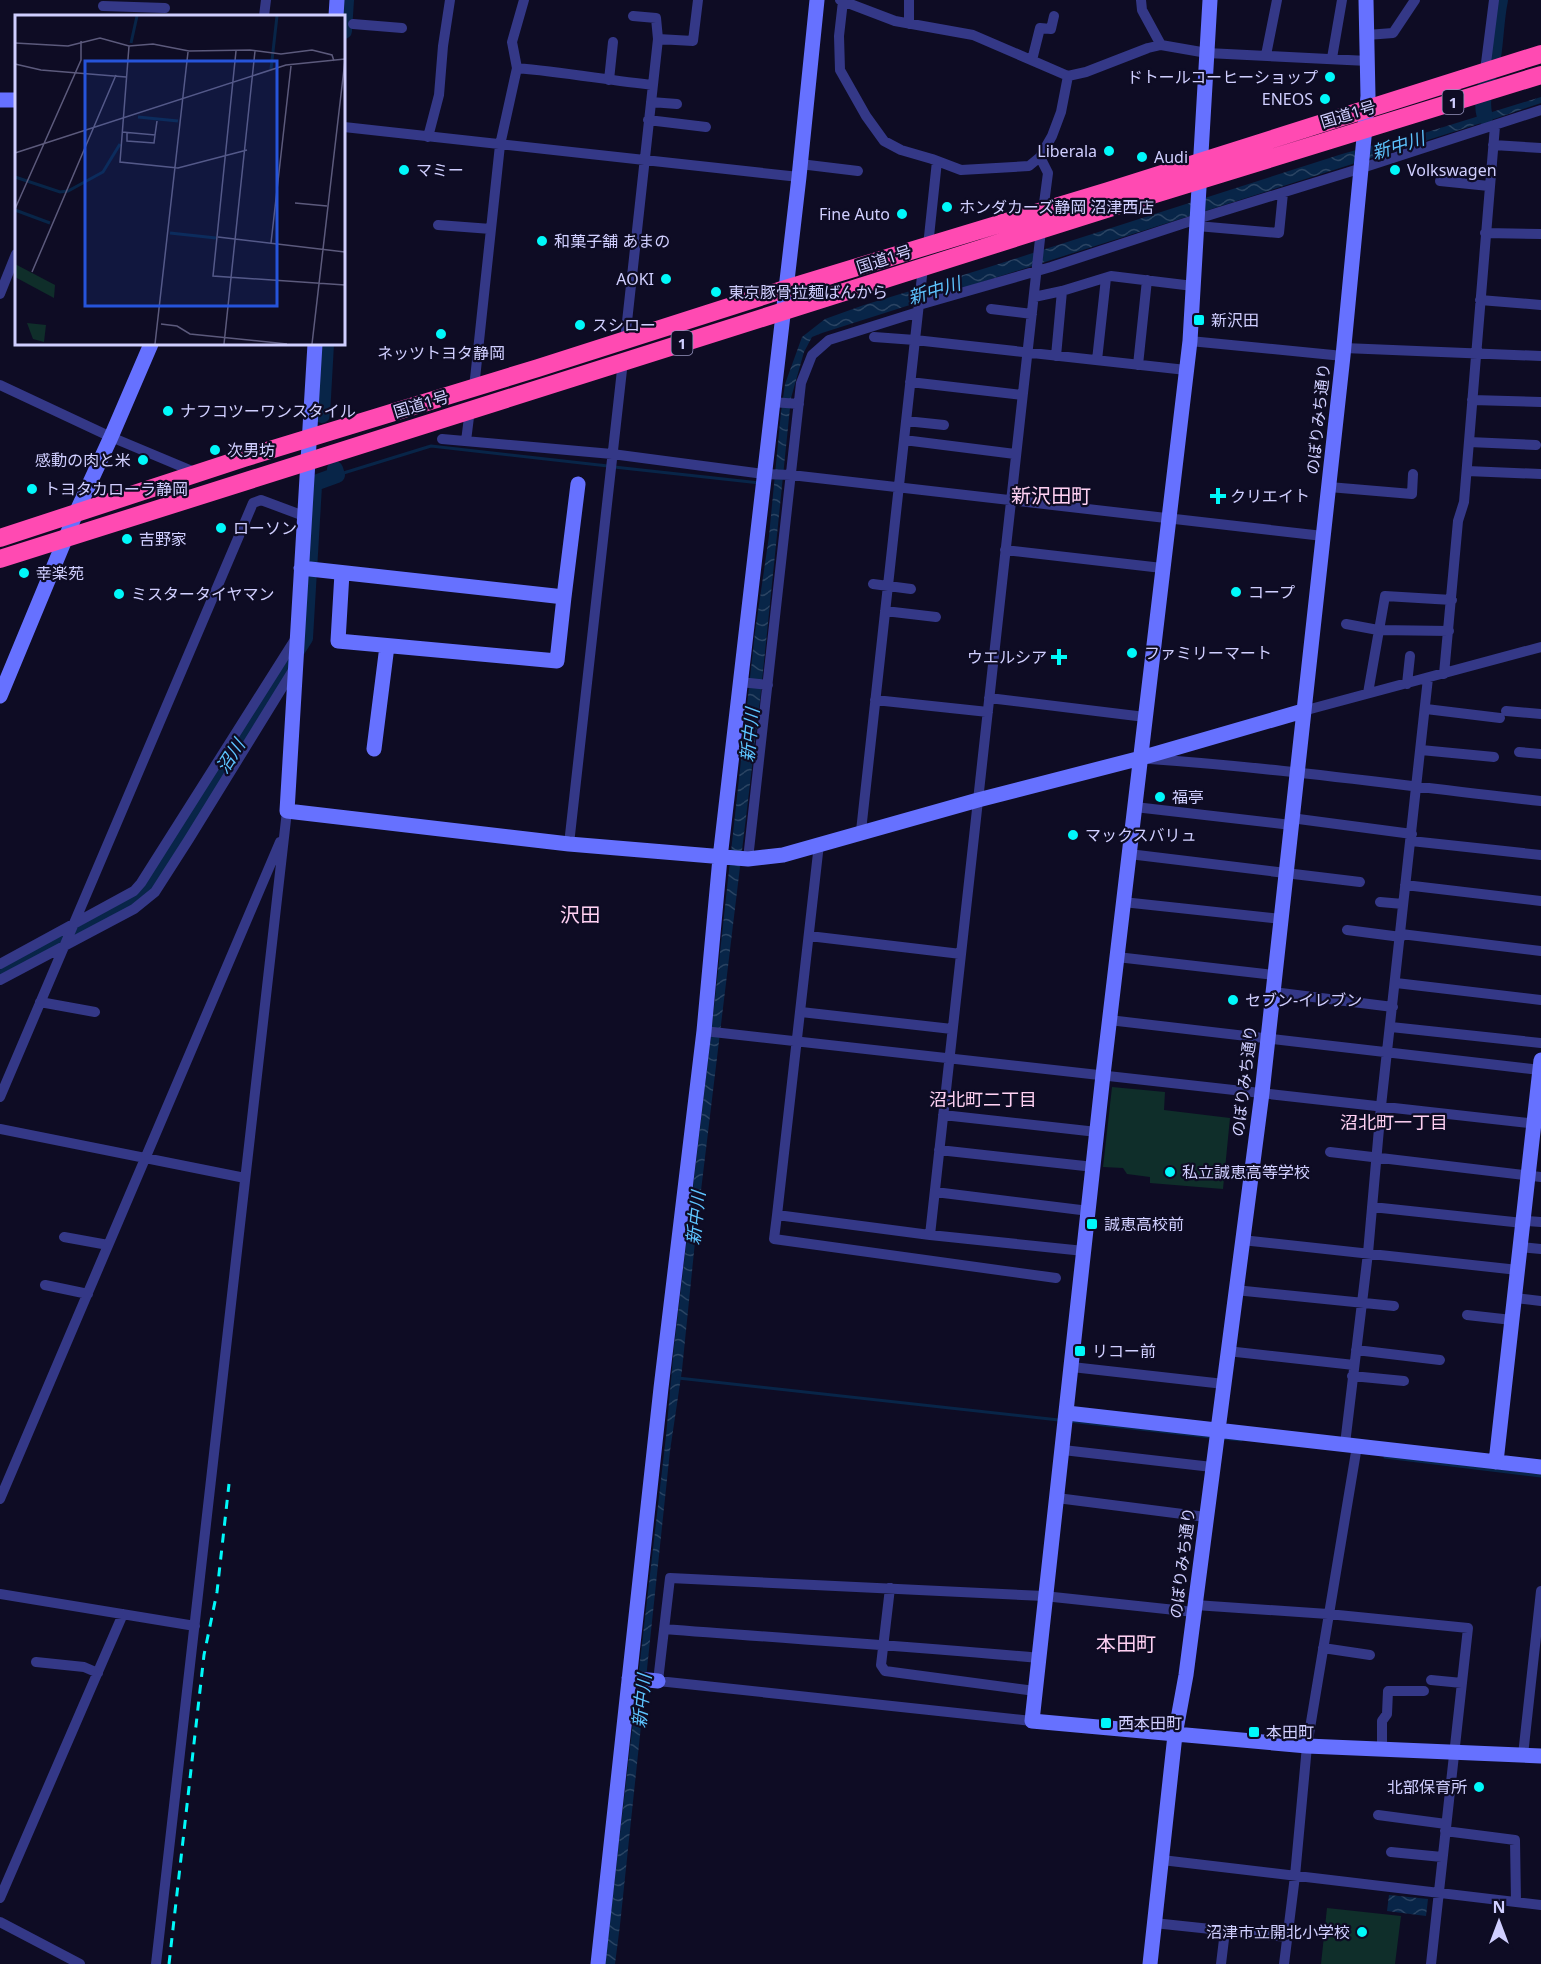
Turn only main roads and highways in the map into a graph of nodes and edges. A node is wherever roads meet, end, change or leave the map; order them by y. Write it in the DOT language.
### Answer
graph roads {
  1 [pos="1541,54"];
  2 [pos="1541,75"];
  3 [pos="0,538"];
  4 [pos="0,559"];
  1 -- 3 [label="highway, 国道1号 / 1"];
  2 -- 4 [label="highway, 国道1号 / 1"];
}
